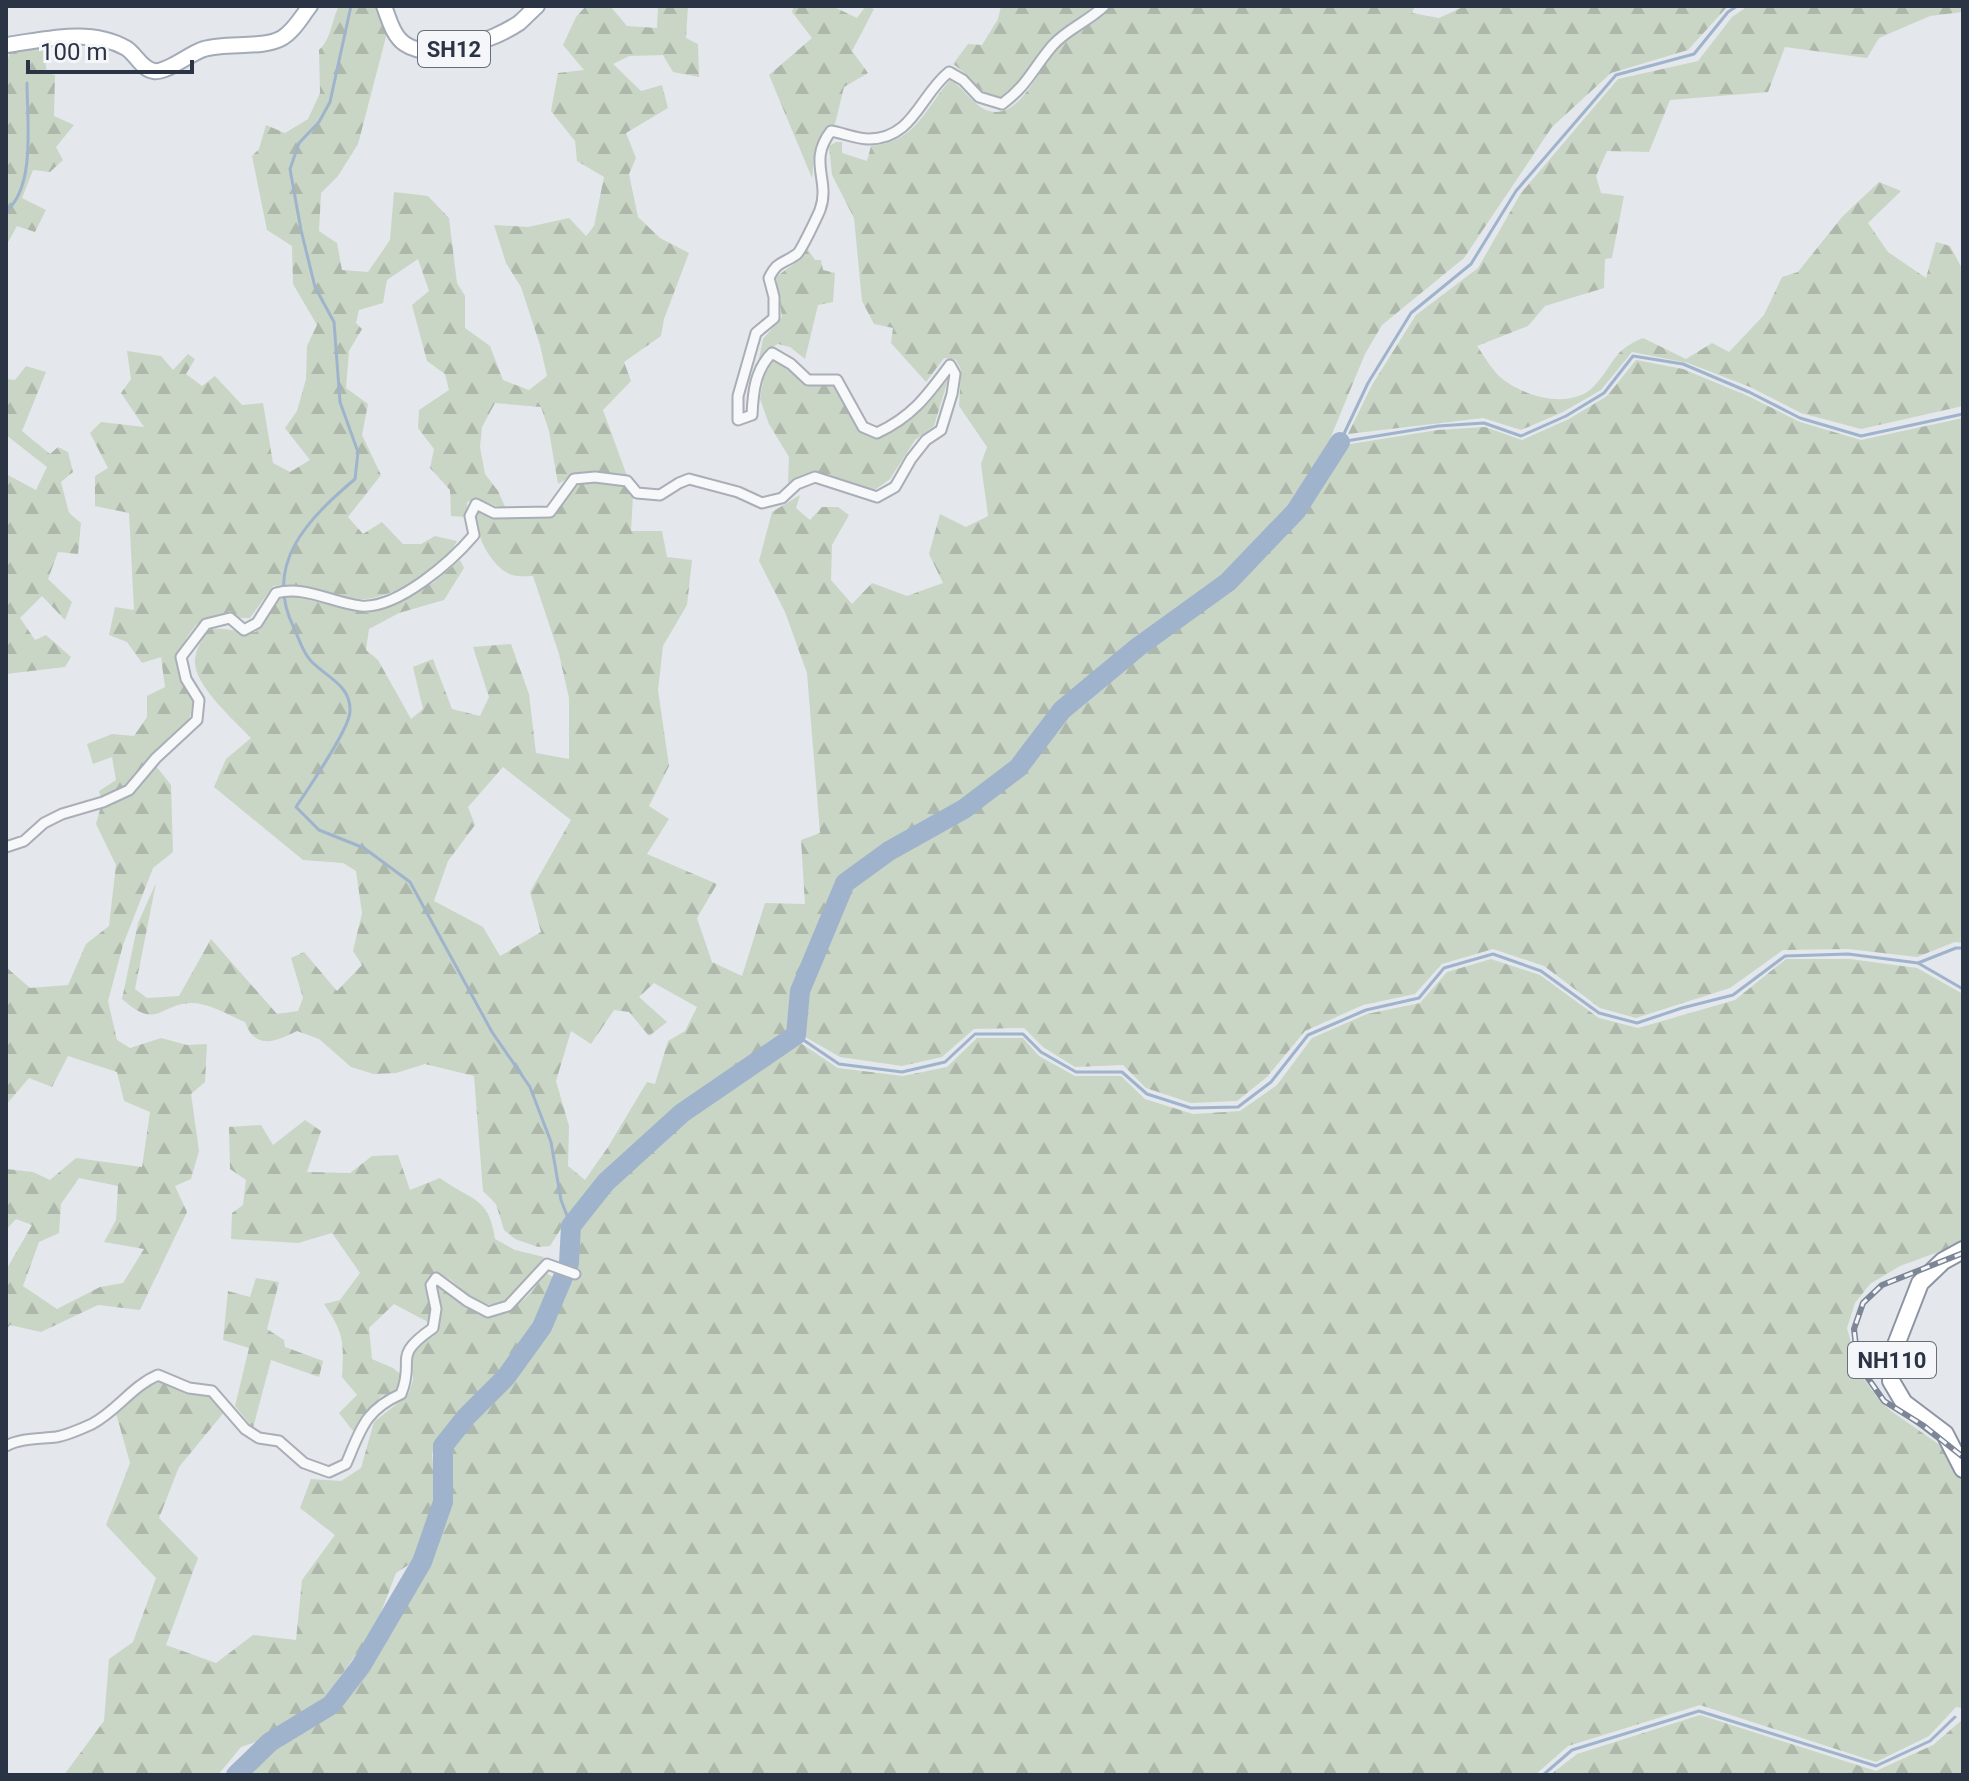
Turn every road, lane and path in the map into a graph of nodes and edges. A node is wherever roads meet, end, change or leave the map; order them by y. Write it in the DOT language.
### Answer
graph roads {
  1 [pos="310,6"];
  2 [pos="384,6"];
  3 [pos="537,6"];
  4 [pos="1104,6"];
  5 [pos="6,45"];
  6 [pos="6,847"];
  7 [pos="1963,1250"];
  8 [pos="575,1274"];
  9 [pos="6,1446"];
  10 [pos="1963,1469"];
  1 -- 5 [label="main road"];
  2 -- 3 [label="main road, SH12"];
  4 -- 6 [label="street"];
  7 -- 10 [label="highway, NH110"];
  8 -- 9 [label="street"];
}
